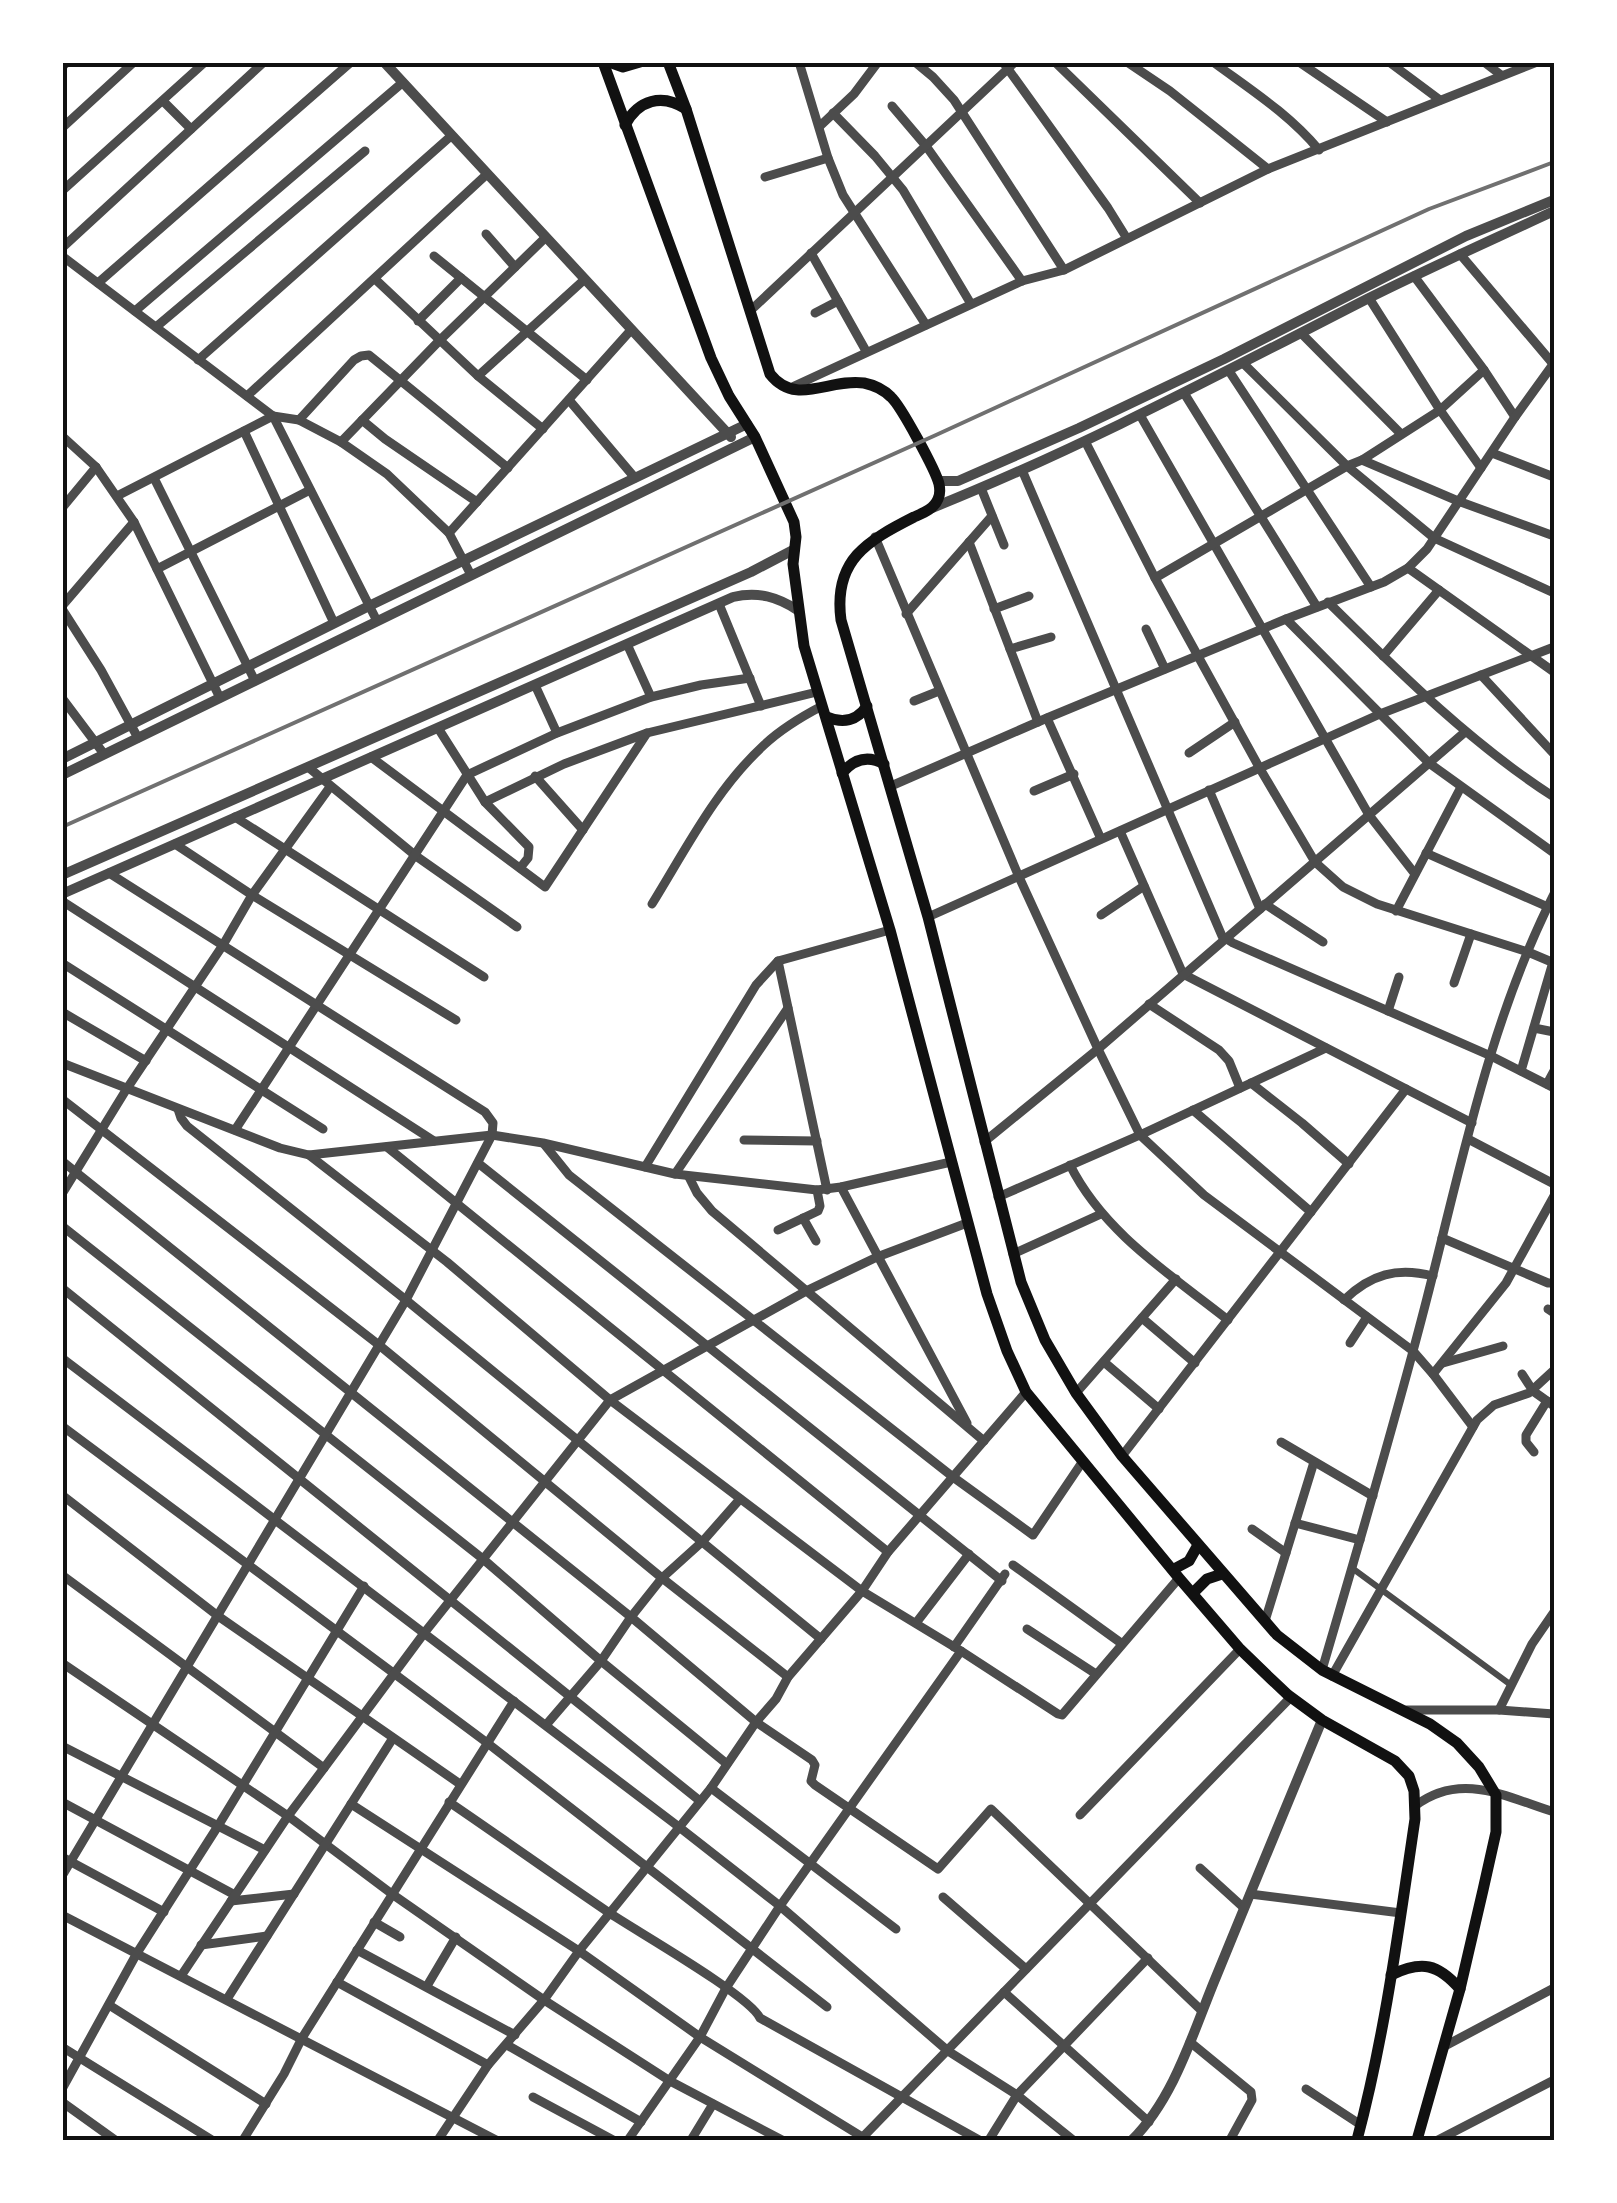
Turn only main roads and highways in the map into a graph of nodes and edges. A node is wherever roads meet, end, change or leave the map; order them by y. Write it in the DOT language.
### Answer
graph roads {
  1 [pos="606,62"];
  2 [pos="640,62"];
  3 [pos="668,62"];
  4 [pos="686,109"];
  5 [pos="624,124"];
  6 [pos="867,706"];
  7 [pos="824,712"];
  8 [pos="884,764"];
  9 [pos="842,772"];
  10 [pos="1198,1545"];
  11 [pos="1176,1573"];
  12 [pos="1222,1574"];
  13 [pos="1193,1593"];
  14 [pos="1391,1975"];
  15 [pos="1460,1989"];
  16 [pos="1357,2140"];
  17 [pos="1417,2140"];
  1 -- 2 [label="main road"];
  1 -- 5 [label="main road"];
  3 -- 4 [label="main road"];
  4 -- 5 [label="main road"];
  4 -- 6 [label="main road"];
  5 -- 7 [label="main road"];
  6 -- 7 [label="main road"];
  6 -- 8 [label="main road"];
  7 -- 9 [label="main road"];
  8 -- 9 [label="main road"];
  8 -- 10 [label="main road"];
  9 -- 11 [label="main road"];
  10 -- 11 [label="main road"];
  10 -- 12 [label="main road"];
  11 -- 13 [label="main road"];
  12 -- 13 [label="main road"];
  12 -- 15 [label="main road"];
  13 -- 14 [label="main road"];
  14 -- 15 [label="main road"];
  14 -- 16 [label="main road"];
  15 -- 17 [label="main road"];
}
